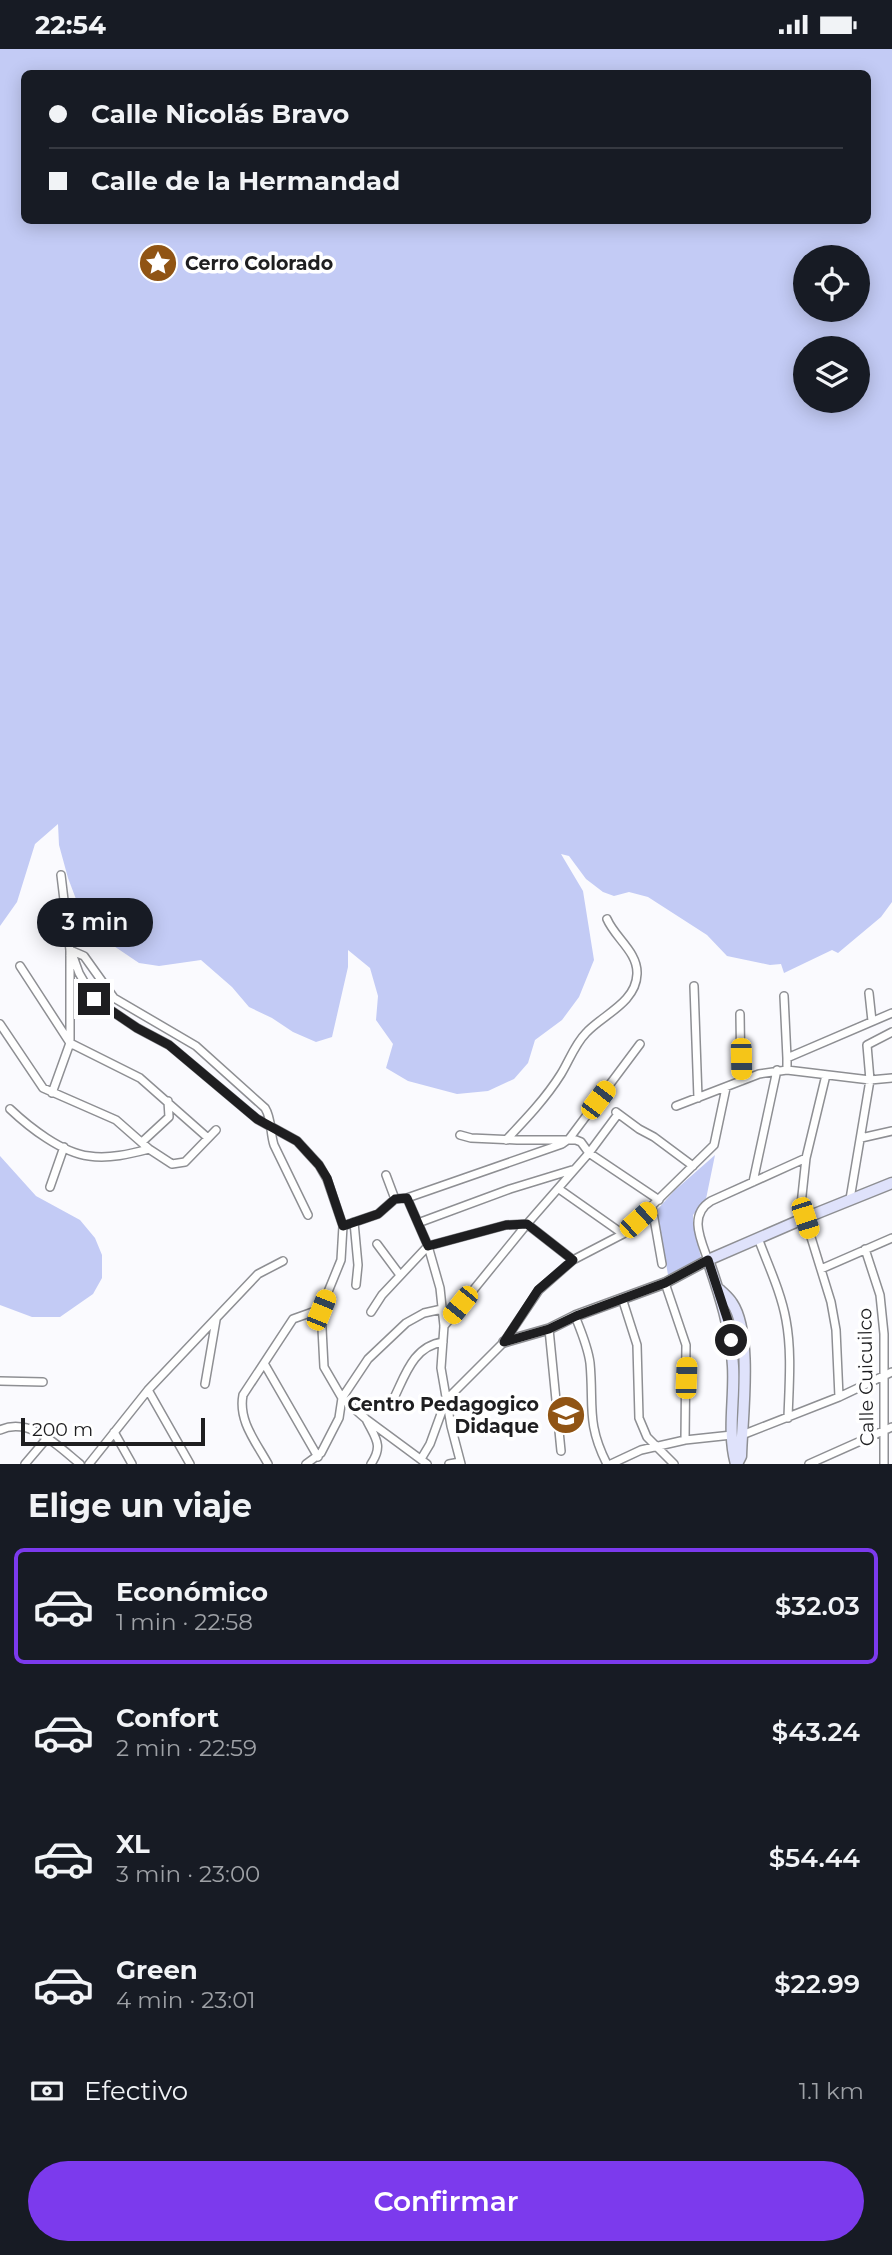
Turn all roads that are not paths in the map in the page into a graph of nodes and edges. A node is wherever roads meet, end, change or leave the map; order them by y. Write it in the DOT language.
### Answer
graph roads {
  1 [pos="61,875"];
  2 [pos="607,919"];
  3 [pos="70,953"];
  4 [pos="20,967"];
  5 [pos="694,986"];
  6 [pos="869,993"];
  7 [pos="784,996"];
  8 [pos="892,1013"];
  9 [pos="740,1014"];
  10 [pos="872,1021"];
  11 [pos="0,1024"];
  12 [pos="892,1032"];
  13 [pos="70,1043"];
  14 [pos="640,1044"];
  15 [pos="787,1058"];
  16 [pos="216,1065"];
  17 [pos="777,1070"];
  18 [pos="787,1070"];
  19 [pos="826,1075"];
  20 [pos="208,1076"];
  21 [pos="892,1078"];
  22 [pos="870,1080"];
  23 [pos="741,1081"];
  24 [pos="726,1087"];
  25 [pos="52,1093"];
  26 [pos="698,1098"];
  27 [pos="167,1101"];
  28 [pos="676,1106"];
  29 [pos="10,1109"];
  30 [pos="274,1128"];
  31 [pos="216,1130"];
  32 [pos="892,1131"];
  33 [pos="460,1135"];
  34 [pos="208,1138"];
  35 [pos="861,1138"];
  36 [pos="569,1139"];
  37 [pos="506,1140"];
  38 [pos="142,1142"];
  39 [pos="64,1147"];
  40 [pos="149,1149"];
  41 [pos="589,1153"];
  42 [pos="806,1158"];
  43 [pos="693,1166"];
  44 [pos="574,1170"];
  45 [pos="386,1175"];
  46 [pos="753,1182"];
  47 [pos="892,1183"];
  48 [pos="50,1187"];
  49 [pos="559,1189"];
  50 [pos="407,1198"];
  51 [pos="395,1199"];
  52 [pos="850,1199"];
  53 [pos="659,1200"];
  54 [pos="652,1207"];
  55 [pos="307,1216"];
  56 [pos="805,1218"];
  57 [pos="354,1222"];
  58 [pos="418,1223"];
  59 [pos="527,1224"];
  60 [pos="343,1226"];
  61 [pos="624,1234"];
  62 [pos="758,1238"];
  63 [pos="892,1238"];
  64 [pos="377,1244"];
  65 [pos="428,1246"];
  66 [pos="865,1249"];
  67 [pos="573,1260"];
  68 [pos="708,1260"];
  69 [pos="283,1261"];
  70 [pos="662,1264"];
  71 [pos="821,1269"];
  72 [pos="400,1275"];
  73 [pos="665,1283"];
  74 [pos="356,1285"];
  75 [pos="622,1298"];
  76 [pos="442,1309"];
  77 [pos="321,1310"];
  78 [pos="371,1312"];
  79 [pos="576,1316"];
  80 [pos="216,1320"];
  81 [pos="444,1326"];
  82 [pos="549,1329"];
  83 [pos="443,1342"];
  84 [pos="504,1342"];
  85 [pos="265,1364"];
  86 [pos="888,1374"];
  87 [pos="0,1381"];
  88 [pos="43,1382"];
  89 [pos="205,1384"];
  90 [pos="148,1390"];
  91 [pos="839,1397"];
  92 [pos="342,1398"];
  93 [pos="446,1400"];
  94 [pos="393,1401"];
  95 [pos="788,1418"];
  96 [pos="366,1419"];
  97 [pos="892,1427"];
  98 [pos="0,1430"];
  99 [pos="114,1431"];
  100 [pos="883,1431"];
  101 [pos="737,1435"];
  102 [pos="48,1437"];
  103 [pos="684,1440"];
  104 [pos="656,1446"];
  105 [pos="561,1451"];
  106 [pos="318,1457"];
  107 [pos="424,1462"];
  108 [pos="461,1463"];
  109 [pos="25,1464"];
  110 [pos="80,1464"];
  111 [pos="89,1464"];
  112 [pos="132,1464"];
  113 [pos="190,1464"];
  114 [pos="268,1464"];
  115 [pos="306,1464"];
  116 [pos="371,1464"];
  117 [pos="449,1464"];
  118 [pos="609,1464"];
  119 [pos="674,1464"];
  120 [pos="737,1464"];
  121 [pos="810,1464"];
  122 [pos="884,1464"];
  1 -- 3 [label="street"];
  2 -- 37 [label="street"];
  3 -- 13 [label="street"];
  3 -- 16 [label="street"];
  3 -- 20 [label="street"];
  4 -- 13 [label="street"];
  5 -- 26 [label="street"];
  6 -- 10 [label="street"];
  7 -- 15 [label="street"];
  8 -- 10 [label="street"];
  9 -- 23 [label="street"];
  10 -- 15 [label="street"];
  11 -- 25 [label="street"];
  12 -- 22 [label="street"];
  13 -- 25 [label="street"];
  13 -- 27 [label="street"];
  14 -- 36 [label="street"];
  15 -- 18 [label="street"];
  16 -- 20 [label="street"];
  16 -- 30 [label="street"];
  17 -- 18 [label="street"];
  17 -- 23 [label="street"];
  17 -- 46 [label="street"];
  18 -- 19 [label="street"];
  19 -- 22 [label="street"];
  19 -- 42 [label="street"];
  20 -- 30 [label="street"];
  21 -- 22 [label="street"];
  22 -- 35 [label="street"];
  23 -- 24 [label="street"];
  24 -- 26 [label="street"];
  24 -- 43 [label="street"];
  25 -- 38 [label="street"];
  26 -- 28 [label="street"];
  27 -- 34 [label="street"];
  27 -- 38 [label="street"];
  29 -- 39 [label="street"];
  30 -- 55 [label="street"];
  30 -- 60 [label="street"];
  31 -- 34 [label="street"];
  32 -- 35 [label="street"];
  33 -- 37 [label="street"];
  34 -- 40 [label="street"];
  35 -- 52 [label="street"];
  36 -- 37 [label="street"];
  36 -- 41 [label="street"];
  36 -- 50 [label="street"];
  38 -- 40 [label="street"];
  39 -- 40 [label="street"];
  39 -- 48 [label="street"];
  41 -- 43 [label="street"];
  41 -- 44 [label="street"];
  41 -- 53 [label="street"];
  42 -- 46 [label="street"];
  42 -- 56 [label="street"];
  43 -- 53 [label="street"];
  44 -- 49 [label="street"];
  44 -- 58 [label="street"];
  45 -- 51 [label="street"];
  46 -- 68 [label="street"];
  47 -- 52 [label="main road"];
  49 -- 59 [label="street"];
  49 -- 61 [label="street"];
  50 -- 51 [label="street"];
  50 -- 58 [label="street"];
  51 -- 57 [label="street"];
  52 -- 56 [label="main road"];
  53 -- 54 [label="street"];
  54 -- 61 [label="street"];
  54 -- 70 [label="street"];
  56 -- 62 [label="main road"];
  56 -- 71 [label="street"];
  57 -- 60 [label="street"];
  57 -- 74 [label="street"];
  58 -- 65 [label="street"];
  59 -- 65 [label="street"];
  59 -- 67 [label="street"];
  59 -- 81 [label="street"];
  60 -- 77 [label="street"];
  61 -- 67 [label="street"];
  62 -- 68 [label="main road"];
  62 -- 95 [label="street"];
  63 -- 66 [label="street"];
  64 -- 72 [label="street"];
  65 -- 72 [label="street"];
  65 -- 76 [label="street"];
  66 -- 71 [label="street"];
  66 -- 86 [label="street, Calle Cuicuilco"];
  67 -- 84 [label="street"];
  68 -- 73 [label="street"];
  68 -- 101 [label="main road"];
  69 -- 80 [label="street"];
  71 -- 91 [label="street"];
  72 -- 78 [label="street"];
  73 -- 75 [label="street"];
  73 -- 103 [label="street"];
  75 -- 79 [label="street"];
  75 -- 104 [label="street"];
  76 -- 81 [label="street"];
  76 -- 92 [label="street"];
  77 -- 85 [label="street"];
  77 -- 92 [label="street"];
  79 -- 82 [label="street"];
  79 -- 118 [label="street"];
  80 -- 89 [label="street"];
  80 -- 90 [label="street"];
  81 -- 83 [label="street"];
  82 -- 84 [label="street"];
  82 -- 105 [label="street"];
  83 -- 93 [label="street"];
  83 -- 94 [label="street"];
  84 -- 93 [label="street"];
  85 -- 106 [label="street"];
  85 -- 114 [label="street"];
  86 -- 91 [label="street"];
  86 -- 100 [label="street, Calle Cuicuilco"];
  87 -- 88 [label="street"];
  90 -- 99 [label="street"];
  90 -- 113 [label="street"];
  91 -- 95 [label="street"];
  92 -- 96 [label="street"];
  92 -- 106 [label="street"];
  93 -- 107 [label="street"];
  93 -- 108 [label="street"];
  95 -- 101 [label="street"];
  96 -- 107 [label="street"];
  96 -- 116 [label="street"];
  97 -- 100 [label="street"];
  98 -- 102 [label="street"];
  99 -- 111 [label="street"];
  99 -- 112 [label="street"];
  100 -- 121 [label="street"];
  100 -- 122 [label="street, Calle Cuicuilco"];
  101 -- 103 [label="street"];
  101 -- 120 [label="main road"];
  102 -- 109 [label="street"];
  102 -- 110 [label="street"];
  103 -- 104 [label="street"];
  104 -- 118 [label="street"];
  104 -- 119 [label="street"];
  106 -- 115 [label="street"];
  108 -- 117 [label="street"];
}
